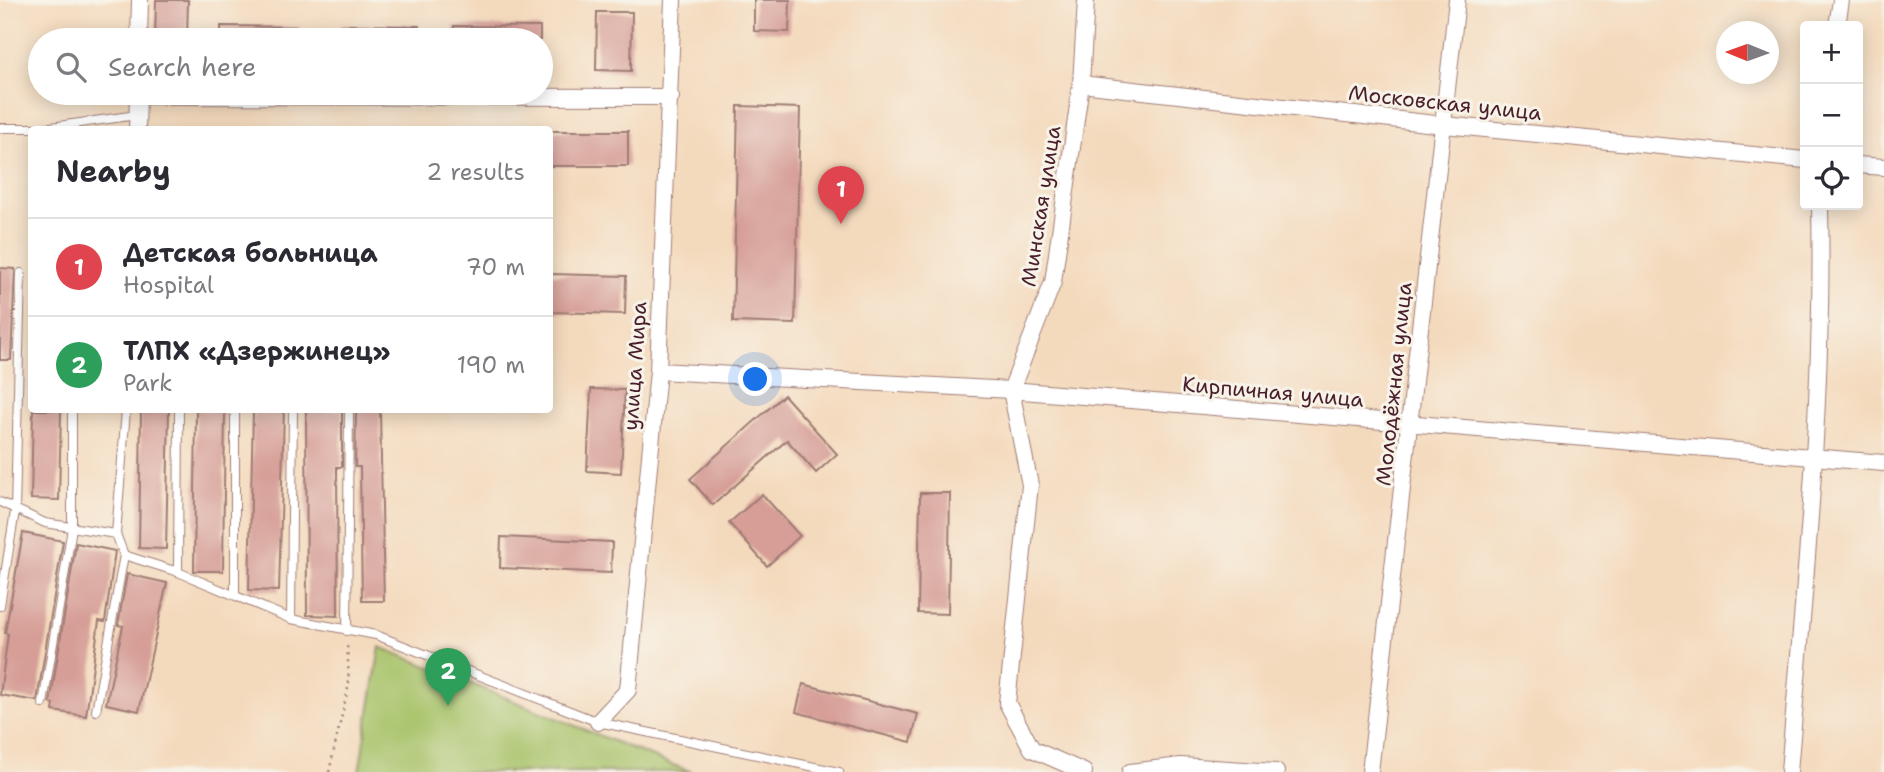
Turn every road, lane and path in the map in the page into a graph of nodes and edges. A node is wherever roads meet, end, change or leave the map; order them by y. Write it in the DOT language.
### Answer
graph roads {
  1 [pos="140,0"];
  2 [pos="673,0"];
  3 [pos="1086,0"];
  4 [pos="1457,0"];
  5 [pos="1841,0"];
  6 [pos="1838,21"];
  7 [pos="139,28"];
  8 [pos="1081,85"];
  9 [pos="553,96"];
  10 [pos="671,97"];
  11 [pos="137,122"];
  12 [pos="1444,125"];
  13 [pos="75,126"];
  14 [pos="0,128"];
  15 [pos="28,128"];
  16 [pos="1800,160"];
  17 [pos="1863,165"];
  18 [pos="1884,167"];
  19 [pos="1820,210"];
  20 [pos="21,273"];
  21 [pos="658,372"];
  22 [pos="1011,390"];
  23 [pos="72,413"];
  24 [pos="127,413"];
  25 [pos="179,413"];
  26 [pos="235,413"];
  27 [pos="293,413"];
  28 [pos="349,413"];
  29 [pos="1411,425"];
  30 [pos="1814,456"];
  31 [pos="1884,463"];
  32 [pos="0,502"];
  33 [pos="15,511"];
  34 [pos="72,528"];
  35 [pos="116,534"];
  36 [pos="124,555"];
  37 [pos="177,572"];
  38 [pos="235,596"];
  39 [pos="0,606"];
  40 [pos="291,619"];
  41 [pos="347,631"];
  42 [pos="43,704"];
  43 [pos="96,711"];
  44 [pos="598,722"];
  45 [pos="329,772"];
  46 [pos="839,772"];
  47 [pos="1084,772"];
  48 [pos="1130,772"];
  49 [pos="1276,772"];
  50 [pos="1370,772"];
  51 [pos="1790,772"];
  1 -- 7 [label="street"];
  2 -- 10 [label="street, улица Мира"];
  3 -- 8 [label="street, Минская улица"];
  4 -- 12 [label="street, Молодёжная улица"];
  5 -- 6 [label="street"];
  8 -- 12 [label="street, Московская улица"];
  8 -- 22 [label="street, Минская улица"];
  9 -- 10 [label="street"];
  10 -- 21 [label="street, улица Мира"];
  11 -- 13 [label="lane"];
  12 -- 16 [label="street, Московская улица"];
  12 -- 29 [label="street, Молодёжная улица"];
  14 -- 15 [label="lane"];
  17 -- 18 [label="street"];
  19 -- 30 [label="street"];
  20 -- 33 [label="lane"];
  21 -- 22 [label="street, Кирпичная улица"];
  21 -- 44 [label="street, улица Мира"];
  22 -- 29 [label="street, Кирпичная улица"];
  22 -- 47 [label="street"];
  23 -- 34 [label="lane"];
  24 -- 35 [label="lane"];
  25 -- 37 [label="lane"];
  26 -- 38 [label="lane"];
  27 -- 40 [label="lane"];
  28 -- 41 [label="lane"];
  29 -- 30 [label="street, Кирпичная улица"];
  29 -- 50 [label="street, Молодёжная улица"];
  30 -- 31 [label="street, Кирпичная улица"];
  30 -- 51 [label="street"];
  32 -- 33 [label="lane"];
  33 -- 34 [label="lane"];
  33 -- 39 [label="lane"];
  34 -- 35 [label="lane"];
  34 -- 42 [label="lane"];
  35 -- 36 [label="lane"];
  36 -- 37 [label="lane"];
  36 -- 43 [label="lane"];
  37 -- 38 [label="lane"];
  38 -- 40 [label="lane"];
  40 -- 41 [label="lane"];
  41 -- 44 [label="lane"];
  41 -- 45 [label="path"];
  44 -- 46 [label="lane"];
  48 -- 49 [label="street"];
}
